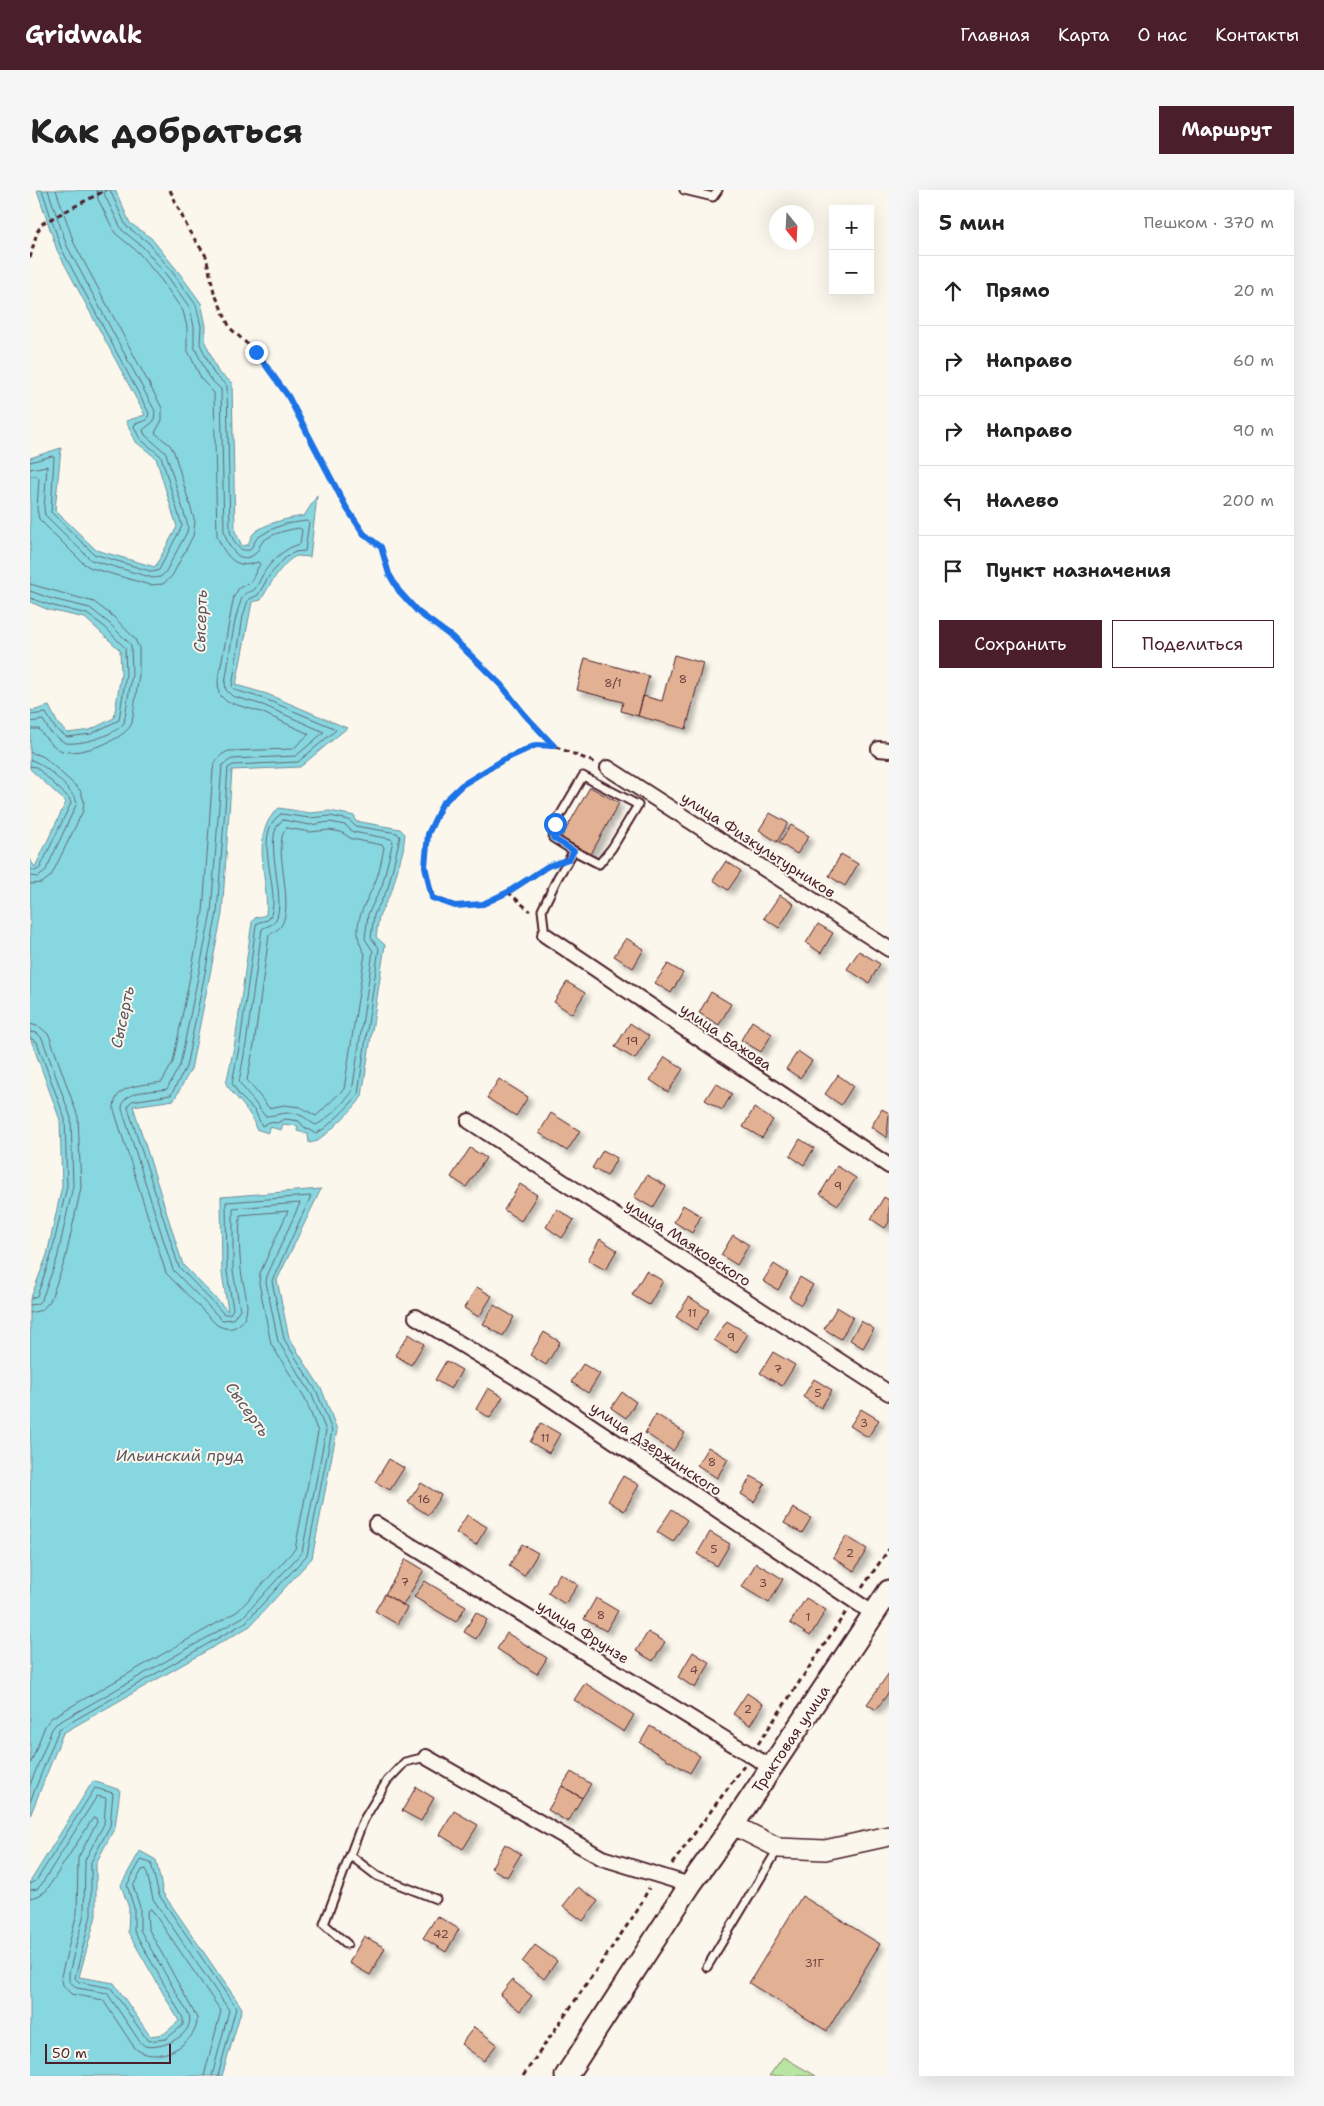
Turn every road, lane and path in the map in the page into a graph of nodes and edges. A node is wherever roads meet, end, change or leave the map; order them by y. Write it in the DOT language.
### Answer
graph roads {
  1 [pos="106,190"];
  2 [pos="170,190"];
  3 [pos="684,190"];
  4 [pos="718,190"];
  5 [pos="30,258"];
  6 [pos="554,746"];
  7 [pos="608,768"];
  8 [pos="574,851"];
  9 [pos="569,859"];
  10 [pos="508,892"];
  11 [pos="544,928"];
  12 [pos="889,949"];
  13 [pos="469,1121"];
  14 [pos="889,1166"];
  15 [pos="416,1317"];
  16 [pos="889,1393"];
  17 [pos="376,1524"];
  18 [pos="889,1549"];
  19 [pos="889,1592"];
  20 [pos="854,1601"];
  21 [pos="874,1614"];
  22 [pos="752,1755"];
  23 [pos="426,1757"];
  24 [pos="772,1768"];
  25 [pos="733,1825"];
  26 [pos="888,1838"];
  27 [pos="779,1848"];
  28 [pos="351,1856"];
  29 [pos="663,1876"];
  30 [pos="690,1885"];
  31 [pos="436,1898"];
  32 [pos="347,1944"];
  33 [pos="707,1967"];
  34 [pos="523,2076"];
  35 [pos="566,2076"];
  1 -- 5 [label="path"];
  2 -- 6 [label="path"];
  3 -- 4 [label="lane"];
  6 -- 7 [label="path"];
  6 -- 10 [label="path"];
  7 -- 12 [label="street, улица Физкультурников"];
  8 -- 8 [label="lane"];
  8 -- 9 [label="lane"];
  9 -- 10 [label="path"];
  9 -- 11 [label="lane"];
  10 -- 11 [label="path"];
  11 -- 14 [label="street, улица Бажова"];
  13 -- 16 [label="street, улица Маяковского"];
  15 -- 20 [label="street, улица Дзержинского"];
  17 -- 22 [label="street, улица Фрунзе"];
  18 -- 20 [label="path"];
  19 -- 21 [label="main road, Трактовая улица"];
  20 -- 21 [label="street, улица Дзержинского"];
  20 -- 22 [label="path"];
  21 -- 24 [label="main road, Трактовая улица"];
  22 -- 24 [label="street, улица Фрунзе"];
  22 -- 29 [label="path"];
  23 -- 28 [label="lane"];
  23 -- 29 [label="street"];
  24 -- 25 [label="main road, Трактовая улица"];
  25 -- 27 [label="street"];
  25 -- 30 [label="main road, Трактовая улица"];
  26 -- 27 [label="street"];
  27 -- 33 [label="lane"];
  28 -- 31 [label="lane"];
  28 -- 32 [label="lane"];
  29 -- 30 [label="street"];
  29 -- 34 [label="path"];
  30 -- 35 [label="main road, Трактовая улица"];
}
